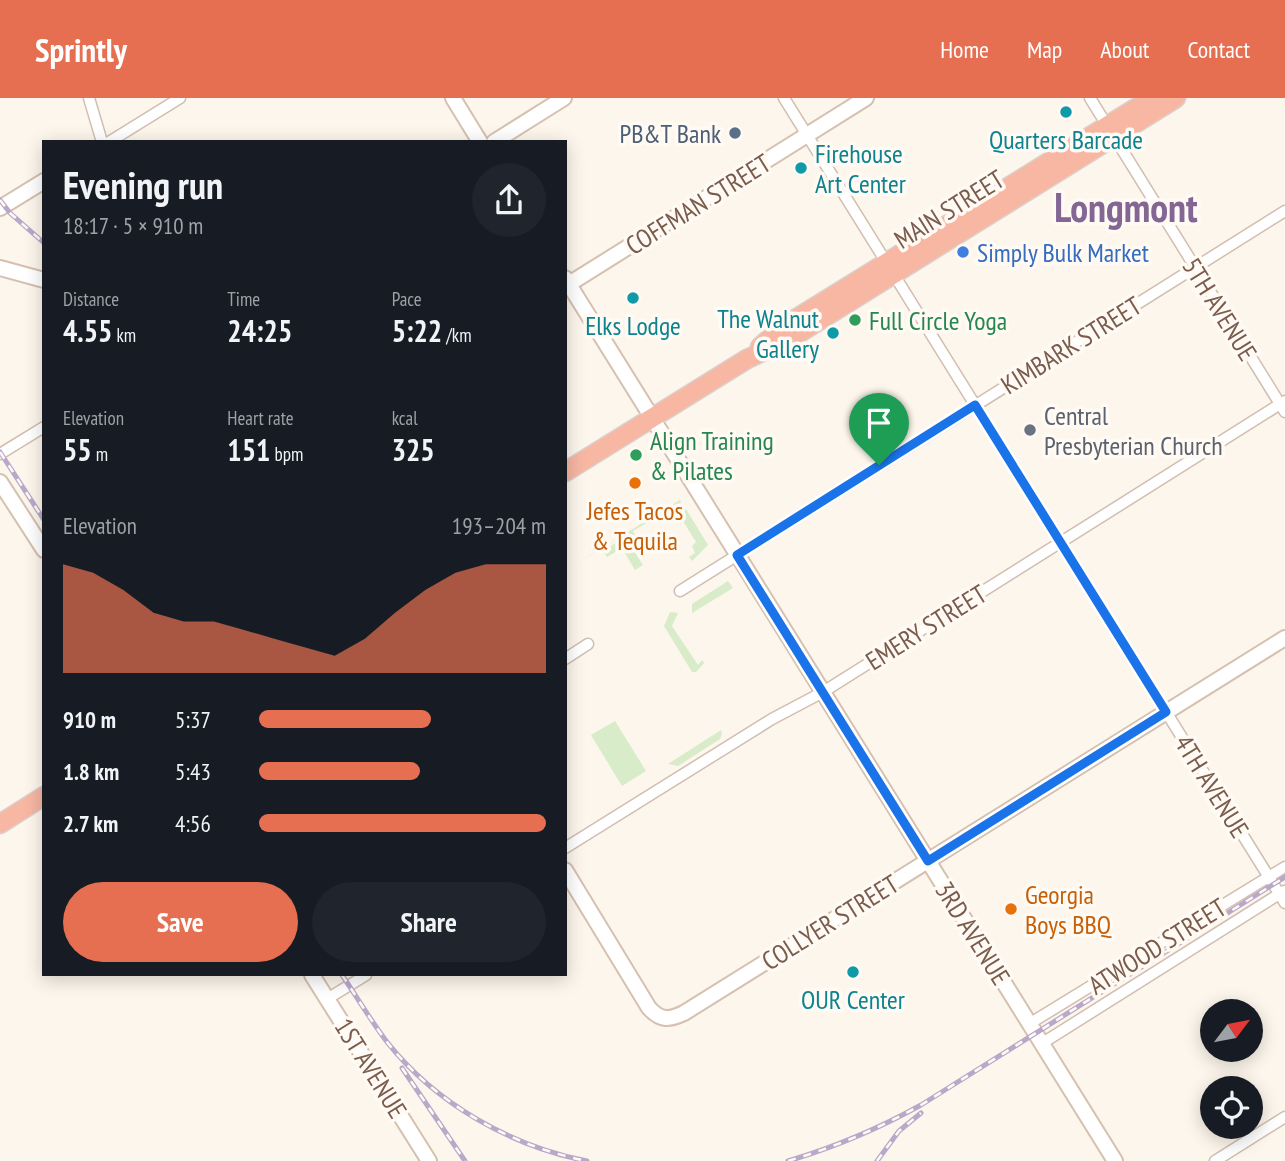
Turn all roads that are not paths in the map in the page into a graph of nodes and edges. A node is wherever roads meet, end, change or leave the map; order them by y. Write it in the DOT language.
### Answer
graph roads {
  1 [pos="89,98"];
  2 [pos="180,98"];
  3 [pos="453,98"];
  4 [pos="564,98"];
  5 [pos="784,98"];
  6 [pos="866,98"];
  7 [pos="1090,98"];
  8 [pos="1152,98"];
  9 [pos="1176,98"];
  10 [pos="1110,131"];
  11 [pos="807,135"];
  12 [pos="101,140"];
  13 [pos="113,140"];
  14 [pos="479,140"];
  15 [pos="497,140"];
  16 [pos="42,182"];
  17 [pos="0,208"];
  18 [pos="1285,211"];
  19 [pos="0,268"];
  20 [pos="890,268"];
  21 [pos="1194,268"];
  22 [pos="42,279"];
  23 [pos="567,283"];
  24 [pos="975,405"];
  25 [pos="1283,406"];
  26 [pos="652,418"];
  27 [pos="42,428"];
  28 [pos="0,454"];
  29 [pos="567,471"];
  30 [pos="0,482"];
  31 [pos="1061,542"];
  32 [pos="42,547"];
  33 [pos="737,555"];
  34 [pos="680,591"];
  35 [pos="1285,638"];
  36 [pos="588,645"];
  37 [pos="567,658"];
  38 [pos="822,692"];
  39 [pos="1166,712"];
  40 [pos="42,797"];
  41 [pos="0,824"];
  42 [pos="567,847"];
  43 [pos="928,861"];
  44 [pos="1285,867"];
  45 [pos="567,873"];
  46 [pos="1269,877"];
  47 [pos="1283,895"];
  48 [pos="313,976"];
  49 [pos="364,976"];
  50 [pos="327,999"];
  51 [pos="1029,1024"];
  52 [pos="1041,1044"];
  53 [pos="1285,1117"];
  54 [pos="429,1161"];
  55 [pos="1115,1161"];
  56 [pos="1215,1161"];
  1 -- 12 [label="street"];
  2 -- 13 [label="street"];
  3 -- 14 [label="street"];
  4 -- 15 [label="street"];
  5 -- 11 [label="street, 4TH AVENUE"];
  6 -- 11 [label="street, COFFMAN STREET"];
  7 -- 10 [label="street, 5TH AVENUE"];
  8 -- 10 [label="highway, MAIN STREET"];
  9 -- 10 [label="highway, MAIN STREET"];
  10 -- 20 [label="highway, MAIN STREET"];
  10 -- 21 [label="street, 5TH AVENUE"];
  11 -- 20 [label="street, 4TH AVENUE"];
  11 -- 23 [label="street, COFFMAN STREET"];
  16 -- 17 [label="street"];
  18 -- 21 [label="street, KIMBARK STREET"];
  19 -- 22 [label="street"];
  20 -- 24 [label="street, 4TH AVENUE"];
  20 -- 26 [label="highway, MAIN STREET"];
  21 -- 24 [label="street, KIMBARK STREET"];
  21 -- 25 [label="street, 5TH AVENUE"];
  23 -- 26 [label="street, 3RD AVENUE"];
  24 -- 31 [label="street, 4TH AVENUE"];
  24 -- 33 [label="street, KIMBARK STREET"];
  25 -- 31 [label="street, EMERY STREET"];
  26 -- 29 [label="highway, MAIN STREET"];
  26 -- 33 [label="street, 3RD AVENUE"];
  27 -- 28 [label="street"];
  30 -- 32 [label="street"];
  31 -- 38 [label="street, EMERY STREET"];
  31 -- 39 [label="street, 4TH AVENUE"];
  33 -- 34 [label="street, KIMBARK STREET"];
  33 -- 38 [label="street, 3RD AVENUE"];
  35 -- 39 [label="street, COLLYER STREET"];
  36 -- 37 [label="street"];
  38 -- 42 [label="street, EMERY STREET"];
  38 -- 43 [label="street, 3RD AVENUE"];
  39 -- 43 [label="street, COLLYER STREET"];
  39 -- 46 [label="street, 4TH AVENUE"];
  40 -- 41 [label="highway"];
  43 -- 45 [label="street, COLLYER STREET"];
  43 -- 51 [label="street, 3RD AVENUE"];
  44 -- 46 [label="street, ATWOOD STREET"];
  46 -- 47 [label="street, 4TH AVENUE"];
  46 -- 51 [label="street, ATWOOD STREET"];
  47 -- 52 [label="street, ATWOOD STREET"];
  48 -- 50 [label="street, 1ST AVENUE"];
  49 -- 50 [label="street"];
  50 -- 54 [label="street, 1ST AVENUE"];
  51 -- 52 [label="street, 3RD AVENUE"];
  52 -- 55 [label="street, 3RD AVENUE"];
  53 -- 56 [label="street"];
}
